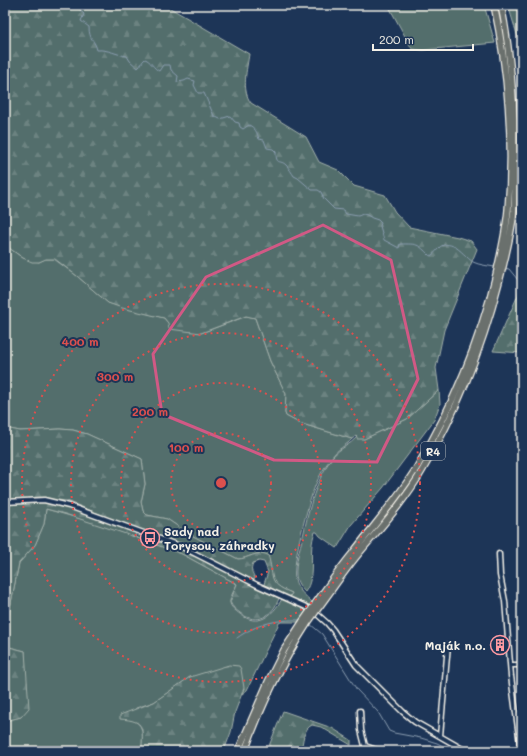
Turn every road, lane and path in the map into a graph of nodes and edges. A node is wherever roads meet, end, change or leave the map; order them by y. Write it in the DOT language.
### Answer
graph roads {
  1 [pos="494,5"];
  2 [pos="501,5"];
  3 [pos="500,268"];
  4 [pos="5,502"];
  5 [pos="499,554"];
  6 [pos="305,623"];
  7 [pos="448,646"];
  8 [pos="511,665"];
  9 [pos="522,665"];
  10 [pos="360,711"];
  11 [pos="440,736"];
  12 [pos="238,751"];
  13 [pos="245,751"];
  14 [pos="379,751"];
  15 [pos="466,751"];
  16 [pos="521,751"];
  1 -- 3 [label="highway, R4"];
  2 -- 3 [label="highway, R4"];
  3 -- 6 [label="highway, R4, bridge"];
  4 -- 11 [label="street"];
  5 -- 8 [label="street"];
  6 -- 12 [label="highway, R4"];
  6 -- 13 [label="highway, R4"];
  7 -- 11 [label="street"];
  8 -- 9 [label="street"];
  8 -- 16 [label="street"];
  10 -- 14 [label="street"];
  11 -- 15 [label="street"];
}
